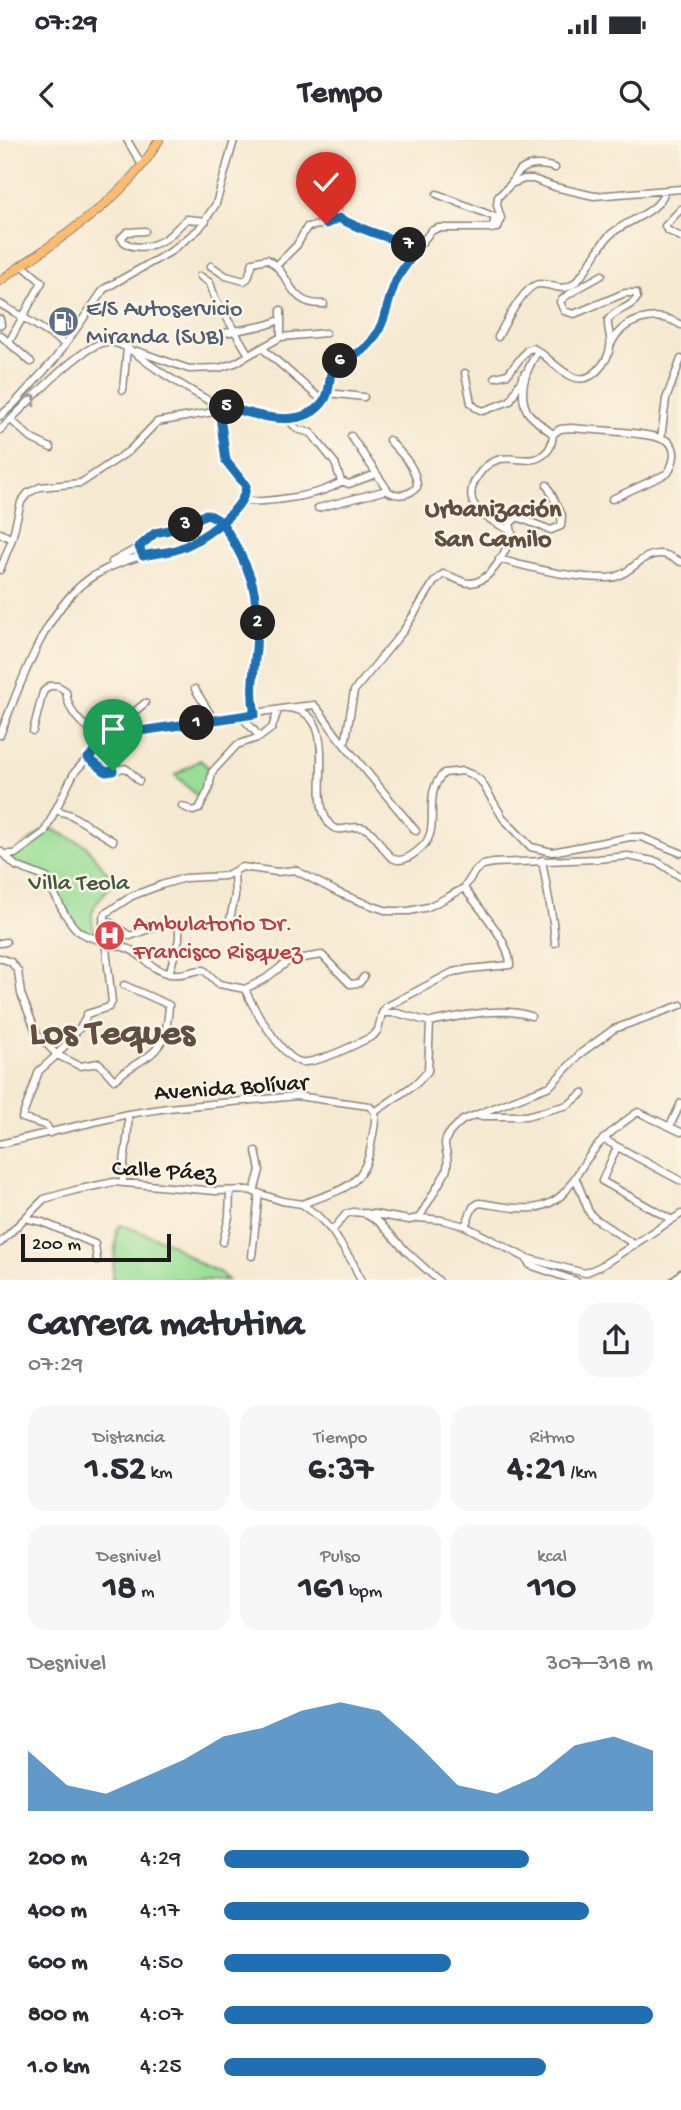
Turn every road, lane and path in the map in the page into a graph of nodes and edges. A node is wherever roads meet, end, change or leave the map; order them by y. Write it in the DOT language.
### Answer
graph roads {
  1 [pos="127,140"];
  2 [pos="159,140"];
  3 [pos="234,140"];
  4 [pos="142,165"];
  5 [pos="555,167"];
  6 [pos="511,184"];
  7 [pos="333,187"];
  8 [pos="681,189"];
  9 [pos="665,191"];
  10 [pos="437,194"];
  11 [pos="681,209"];
  12 [pos="339,218"];
  13 [pos="206,221"];
  14 [pos="492,229"];
  15 [pos="145,231"];
  16 [pos="681,237"];
  17 [pos="417,249"];
  18 [pos="22,265"];
  19 [pos="277,265"];
  20 [pos="211,266"];
  21 [pos="602,275"];
  22 [pos="200,276"];
  23 [pos="0,281"];
  24 [pos="0,304"];
  25 [pos="324,304"];
  26 [pos="281,310"];
  27 [pos="23,317"];
  28 [pos="280,320"];
  29 [pos="681,325"];
  30 [pos="236,332"];
  31 [pos="326,333"];
  32 [pos="219,334"];
  33 [pos="0,335"];
  34 [pos="281,337"];
  35 [pos="498,337"];
  36 [pos="9,342"];
  37 [pos="65,344"];
  38 [pos="611,345"];
  39 [pos="262,348"];
  40 [pos="130,349"];
  41 [pos="538,351"];
  42 [pos="249,355"];
  43 [pos="55,359"];
  44 [pos="681,359"];
  45 [pos="31,362"];
  46 [pos="64,368"];
  47 [pos="527,371"];
  48 [pos="465,373"];
  49 [pos="495,377"];
  50 [pos="123,390"];
  51 [pos="328,394"];
  52 [pos="364,397"];
  53 [pos="324,402"];
  54 [pos="217,407"];
  55 [pos="0,416"];
  56 [pos="288,419"];
  57 [pos="11,420"];
  58 [pos="1,429"];
  59 [pos="553,434"];
  60 [pos="351,436"];
  61 [pos="661,439"];
  62 [pos="389,440"];
  63 [pos="51,448"];
  64 [pos="376,474"];
  65 [pos="341,481"];
  66 [pos="547,485"];
  67 [pos="387,490"];
  68 [pos="612,499"];
  69 [pos="243,500"];
  70 [pos="318,508"];
  71 [pos="512,531"];
  72 [pos="0,533"];
  73 [pos="12,539"];
  74 [pos="139,547"];
  75 [pos="143,556"];
  76 [pos="499,559"];
  77 [pos="681,562"];
  78 [pos="0,570"];
  79 [pos="195,689"];
  80 [pos="145,703"];
  81 [pos="288,708"];
  82 [pos="278,710"];
  83 [pos="255,714"];
  84 [pos="241,716"];
  85 [pos="214,720"];
  86 [pos="0,723"];
  87 [pos="33,731"];
  88 [pos="0,735"];
  89 [pos="108,735"];
  90 [pos="260,737"];
  91 [pos="342,742"];
  92 [pos="88,758"];
  93 [pos="139,781"];
  94 [pos="182,806"];
  95 [pos="56,810"];
  96 [pos="416,831"];
  97 [pos="113,841"];
  98 [pos="681,852"];
  99 [pos="3,855"];
  100 [pos="542,860"];
  101 [pos="234,871"];
  102 [pos="681,877"];
  103 [pos="464,888"];
  104 [pos="103,918"];
  105 [pos="179,923"];
  106 [pos="229,924"];
  107 [pos="160,925"];
  108 [pos="104,939"];
  109 [pos="555,943"];
  110 [pos="0,958"];
  111 [pos="169,974"];
  112 [pos="364,976"];
  113 [pos="124,985"];
  114 [pos="245,989"];
  115 [pos="681,1005"];
  116 [pos="382,1013"];
  117 [pos="531,1016"];
  118 [pos="430,1022"];
  119 [pos="57,1055"];
  120 [pos="583,1093"];
  121 [pos="681,1103"];
  122 [pos="375,1112"];
  123 [pos="128,1114"];
  124 [pos="472,1116"];
  125 [pos="670,1126"];
  126 [pos="681,1132"];
  127 [pos="50,1133"];
  128 [pos="603,1139"];
  129 [pos="0,1143"];
  130 [pos="617,1147"];
  131 [pos="256,1152"];
  132 [pos="576,1179"];
  133 [pos="681,1181"];
  134 [pos="122,1183"];
  135 [pos="230,1192"];
  136 [pos="257,1193"];
  137 [pos="302,1204"];
  138 [pos="363,1214"];
  139 [pos="681,1214"];
  140 [pos="25,1218"];
  141 [pos="419,1218"];
  142 [pos="672,1220"];
  143 [pos="465,1226"];
  144 [pos="332,1231"];
  145 [pos="223,1242"];
  146 [pos="0,1243"];
  147 [pos="635,1245"];
  148 [pos="252,1255"];
  149 [pos="526,1258"];
  150 [pos="97,1260"];
  151 [pos="681,1273"];
  152 [pos="361,1280"];
  153 [pos="439,1280"];
  154 [pos="576,1280"];
  155 [pos="673,1280"];
  1 -- 4 [label="street"];
  2 -- 4 [label="main road"];
  3 -- 13 [label="street"];
  4 -- 18 [label="main road"];
  5 -- 6 [label="street"];
  6 -- 9 [label="street"];
  6 -- 14 [label="street"];
  7 -- 12 [label="street"];
  8 -- 9 [label="street"];
  9 -- 35 [label="street"];
  10 -- 14 [label="street"];
  11 -- 16 [label="street"];
  12 -- 17 [label="street"];
  12 -- 19 [label="street"];
  13 -- 15 [label="street"];
  13 -- 37 [label="street"];
  14 -- 17 [label="street"];
  17 -- 51 [label="street"];
  18 -- 23 [label="main road"];
  18 -- 27 [label="street"];
  19 -- 20 [label="street"];
  19 -- 25 [label="street"];
  21 -- 38 [label="street"];
  22 -- 30 [label="street"];
  24 -- 27 [label="street"];
  26 -- 28 [label="street"];
  27 -- 36 [label="street"];
  27 -- 37 [label="street"];
  28 -- 30 [label="street"];
  28 -- 34 [label="street"];
  29 -- 38 [label="street"];
  30 -- 32 [label="street"];
  30 -- 42 [label="street"];
  31 -- 34 [label="street"];
  33 -- 36 [label="street"];
  34 -- 39 [label="street"];
  36 -- 45 [label="street"];
  37 -- 43 [label="street"];
  38 -- 41 [label="street"];
  39 -- 42 [label="street"];
  39 -- 53 [label="street"];
  40 -- 42 [label="street"];
  40 -- 46 [label="street"];
  40 -- 50 [label="street"];
  40 -- 54 [label="street"];
  41 -- 47 [label="street"];
  41 -- 49 [label="street"];
  43 -- 46 [label="street"];
  43 -- 55 [label="street"];
  44 -- 61 [label="street"];
  57 -- 46 [label="street, one-way"];
  47 -- 48 [label="street"];
  47 -- 59 [label="street"];
  51 -- 52 [label="street"];
  51 -- 53 [label="street"];
  53 -- 56 [label="street"];
  54 -- 56 [label="street"];
  54 -- 69 [label="street"];
  54 -- 73 [label="street"];
  56 -- 65 [label="street"];
  57 -- 58 [label="street"];
  57 -- 63 [label="street"];
  59 -- 61 [label="street"];
  59 -- 71 [label="street"];
  60 -- 64 [label="street"];
  61 -- 68 [label="street"];
  62 -- 67 [label="street"];
  64 -- 65 [label="street"];
  64 -- 67 [label="street"];
  65 -- 69 [label="street"];
  66 -- 71 [label="street"];
  67 -- 70 [label="street"];
  69 -- 75 [label="street"];
  71 -- 76 [label="street"];
  72 -- 73 [label="street"];
  73 -- 78 [label="street"];
  74 -- 75 [label="street"];
  74 -- 83 [label="street, bridge"];
  74 -- 86 [label="street"];
  75 -- 88 [label="street"];
  76 -- 77 [label="street"];
  76 -- 91 [label="street"];
  79 -- 85 [label="street"];
  80 -- 89 [label="street"];
  81 -- 82 [label="street"];
  81 -- 91 [label="street"];
  81 -- 98 [label="street"];
  82 -- 83 [label="street"];
  82 -- 90 [label="street"];
  83 -- 84 [label="street"];
  84 -- 85 [label="street"];
  84 -- 90 [label="street"];
  85 -- 89 [label="street"];
  87 -- 89 [label="street"];
  89 -- 92 [label="street"];
  90 -- 94 [label="street"];
  91 -- 96 [label="street"];
  92 -- 93 [label="street"];
  92 -- 95 [label="street"];
  95 -- 97 [label="street"];
  95 -- 99 [label="street"];
  99 -- 108 [label="street"];
  100 -- 102 [label="street"];
  100 -- 103 [label="street"];
  100 -- 109 [label="street"];
  101 -- 103 [label="street"];
  101 -- 104 [label="street"];
  101 -- 106 [label="street"];
  103 -- 116 [label="street"];
  104 -- 107 [label="street"];
  104 -- 108 [label="street"];
  105 -- 111 [label="street"];
  108 -- 111 [label="street"];
  108 -- 119 [label="street"];
  110 -- 119 [label="street"];
  111 -- 114 [label="street"];
  112 -- 114 [label="street"];
  113 -- 119 [label="street"];
  114 -- 116 [label="street"];
  115 -- 124 [label="street"];
  116 -- 118 [label="street"];
  117 -- 118 [label="street"];
  118 -- 122 [label="street"];
  119 -- 127 [label="street"];
  120 -- 124 [label="street"];
  121 -- 125 [label="street"];
  122 -- 123 [label="street, Avenida Bolívar"];
  122 -- 137 [label="street"];
  123 -- 127 [label="street, Avenida Bolívar"];
  123 -- 134 [label="street"];
  124 -- 141 [label="street"];
  125 -- 126 [label="street"];
  125 -- 128 [label="street"];
  127 -- 129 [label="street, Avenida Bolívar"];
  128 -- 130 [label="street"];
  128 -- 132 [label="street"];
  130 -- 133 [label="street"];
  130 -- 142 [label="street"];
  131 -- 136 [label="street"];
  132 -- 143 [label="street"];
  132 -- 147 [label="street"];
  134 -- 135 [label="street, Calle Páez"];
  134 -- 140 [label="street, Calle Páez"];
  135 -- 136 [label="street, Calle Páez"];
  135 -- 145 [label="street"];
  136 -- 137 [label="street, Calle Páez"];
  136 -- 148 [label="street"];
  137 -- 144 [label="street"];
  138 -- 141 [label="street"];
  138 -- 144 [label="street"];
  138 -- 153 [label="street"];
  139 -- 142 [label="street"];
  140 -- 146 [label="street, Calle Páez"];
  140 -- 150 [label="street"];
  141 -- 143 [label="street"];
  142 -- 147 [label="street"];
  143 -- 149 [label="street"];
  144 -- 152 [label="street"];
  147 -- 149 [label="street"];
  149 -- 154 [label="street"];
  151 -- 155 [label="street"];
}
